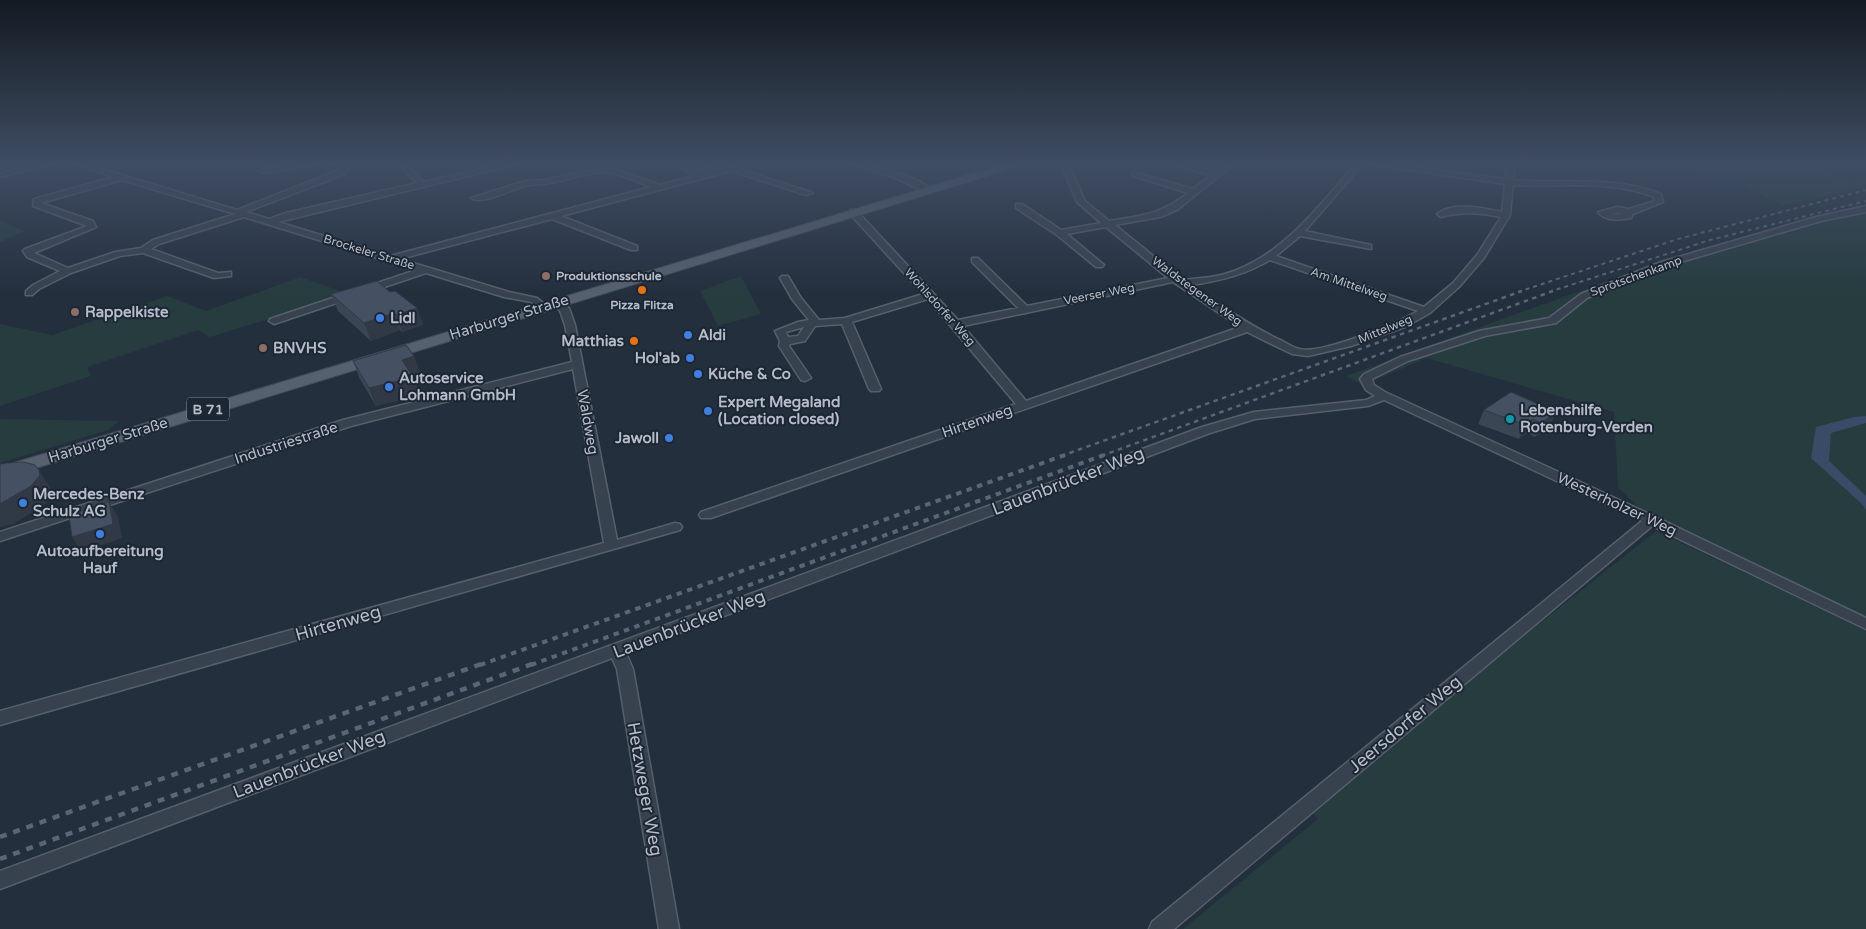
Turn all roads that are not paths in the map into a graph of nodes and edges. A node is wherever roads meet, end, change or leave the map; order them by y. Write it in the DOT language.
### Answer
graph roads {
  1 [pos="43,206"];
  2 [pos="220,206"];
  3 [pos="258,206"];
  4 [pos="327,206"];
  5 [pos="589,206"];
  6 [pos="872,206"];
  7 [pos="1019,206"];
  8 [pos="1087,206"];
  9 [pos="1176,206"];
  10 [pos="1323,206"];
  11 [pos="1507,206"];
  12 [pos="1649,206"];
  13 [pos="1866,209"];
  14 [pos="853,212"];
  15 [pos="1630,212"];
  16 [pos="242,213"];
  17 [pos="1441,214"];
  18 [pos="1506,215"];
  19 [pos="552,216"];
  20 [pos="270,222"];
  21 [pos="1110,224"];
  22 [pos="1060,233"];
  23 [pos="1300,233"];
  24 [pos="1368,247"];
  25 [pos="634,248"];
  26 [pos="144,250"];
  27 [pos="1271,257"];
  28 [pos="390,259"];
  29 [pos="975,260"];
  30 [pos="1099,265"];
  31 [pos="426,270"];
  32 [pos="68,271"];
  33 [pos="228,274"];
  34 [pos="785,278"];
  35 [pos="1179,281"];
  36 [pos="29,293"];
  37 [pos="930,295"];
  38 [pos="537,304"];
  39 [pos="1024,309"];
  40 [pos="1426,311"];
  41 [pos="274,321"];
  42 [pos="846,321"];
  43 [pos="814,323"];
  44 [pos="956,324"];
  45 [pos="1248,328"];
  46 [pos="1308,353"];
  47 [pos="578,364"];
  48 [pos="804,378"];
  49 [pos="1368,386"];
  50 [pos="875,389"];
  51 [pos="1384,396"];
  52 [pos="1023,405"];
  53 [pos="0,473"];
  54 [pos="706,515"];
  55 [pos="1651,520"];
  56 [pos="675,527"];
  57 [pos="0,537"];
  58 [pos="611,546"];
  59 [pos="1866,624"];
  60 [pos="617,651"];
  61 [pos="0,718"];
  62 [pos="0,880"];
  63 [pos="669,929"];
  64 [pos="1159,929"];
  1 -- 32 [label="street"];
  2 -- 16 [label="street, Brockeler Straße"];
  3 -- 16 [label="street"];
  4 -- 20 [label="street"];
  5 -- 19 [label="street"];
  6 -- 14 [label="main road, Harburger Straße / B 71"];
  7 -- 22 [label="street"];
  8 -- 21 [label="street, Waldstegener Weg"];
  9 -- 21 [label="street"];
  10 -- 23 [label="street, Veerser Weg"];
  11 -- 18 [label="street, Mittelweg"];
  12 -- 15 [label="street"];
  13 -- 49 [label="street, Sprötschenkamp"];
  14 -- 37 [label="street, Wohlsdorfer Weg"];
  14 -- 38 [label="main road, Harburger Straße / B 71"];
  16 -- 20 [label="street, Brockeler Straße"];
  16 -- 26 [label="street"];
  17 -- 18 [label="street"];
  18 -- 40 [label="street, Mittelweg"];
  19 -- 25 [label="street"];
  19 -- 28 [label="street"];
  20 -- 28 [label="street, Brockeler Straße"];
  21 -- 22 [label="street"];
  21 -- 35 [label="street, Waldstegener Weg"];
  22 -- 30 [label="street"];
  23 -- 24 [label="street"];
  23 -- 27 [label="street, Veerser Weg"];
  26 -- 32 [label="street"];
  26 -- 33 [label="street"];
  27 -- 35 [label="street, Veerser Weg"];
  27 -- 40 [label="street, Am Mittelweg"];
  28 -- 31 [label="street, Brockeler Straße"];
  29 -- 39 [label="street"];
  31 -- 38 [label="street, Brockeler Straße"];
  31 -- 41 [label="street"];
  32 -- 36 [label="street"];
  34 -- 43 [label="street"];
  35 -- 39 [label="street, Veerser Weg"];
  35 -- 45 [label="street, Waldstegener Weg"];
  37 -- 42 [label="street"];
  37 -- 44 [label="street, Wohlsdorfer Weg"];
  38 -- 47 [label="street, Waldweg"];
  38 -- 53 [label="main road, Harburger Straße / B 71"];
  39 -- 44 [label="street, Veerser Weg"];
  40 -- 46 [label="street, Mittelweg"];
  42 -- 43 [label="street"];
  42 -- 50 [label="street"];
  43 -- 48 [label="street"];
  44 -- 52 [label="street, Wohlsdorfer Weg"];
  45 -- 46 [label="street, Waldstegener Weg"];
  45 -- 52 [label="street, Hirtenweg"];
  47 -- 57 [label="street, Industriestraße"];
  47 -- 58 [label="street, Waldweg"];
  49 -- 51 [label="street, Westerholzer Weg"];
  51 -- 55 [label="street, Westerholzer Weg"];
  51 -- 60 [label="street, Lauenbrücker Weg"];
  52 -- 54 [label="street, Hirtenweg"];
  55 -- 59 [label="street, Westerholzer Weg"];
  55 -- 64 [label="street, Jeersdorfer Weg"];
  56 -- 58 [label="street, Hirtenweg"];
  58 -- 61 [label="street, Hirtenweg"];
  60 -- 62 [label="street, Lauenbrücker Weg"];
  60 -- 63 [label="street, Hetzweger Weg"];
}
